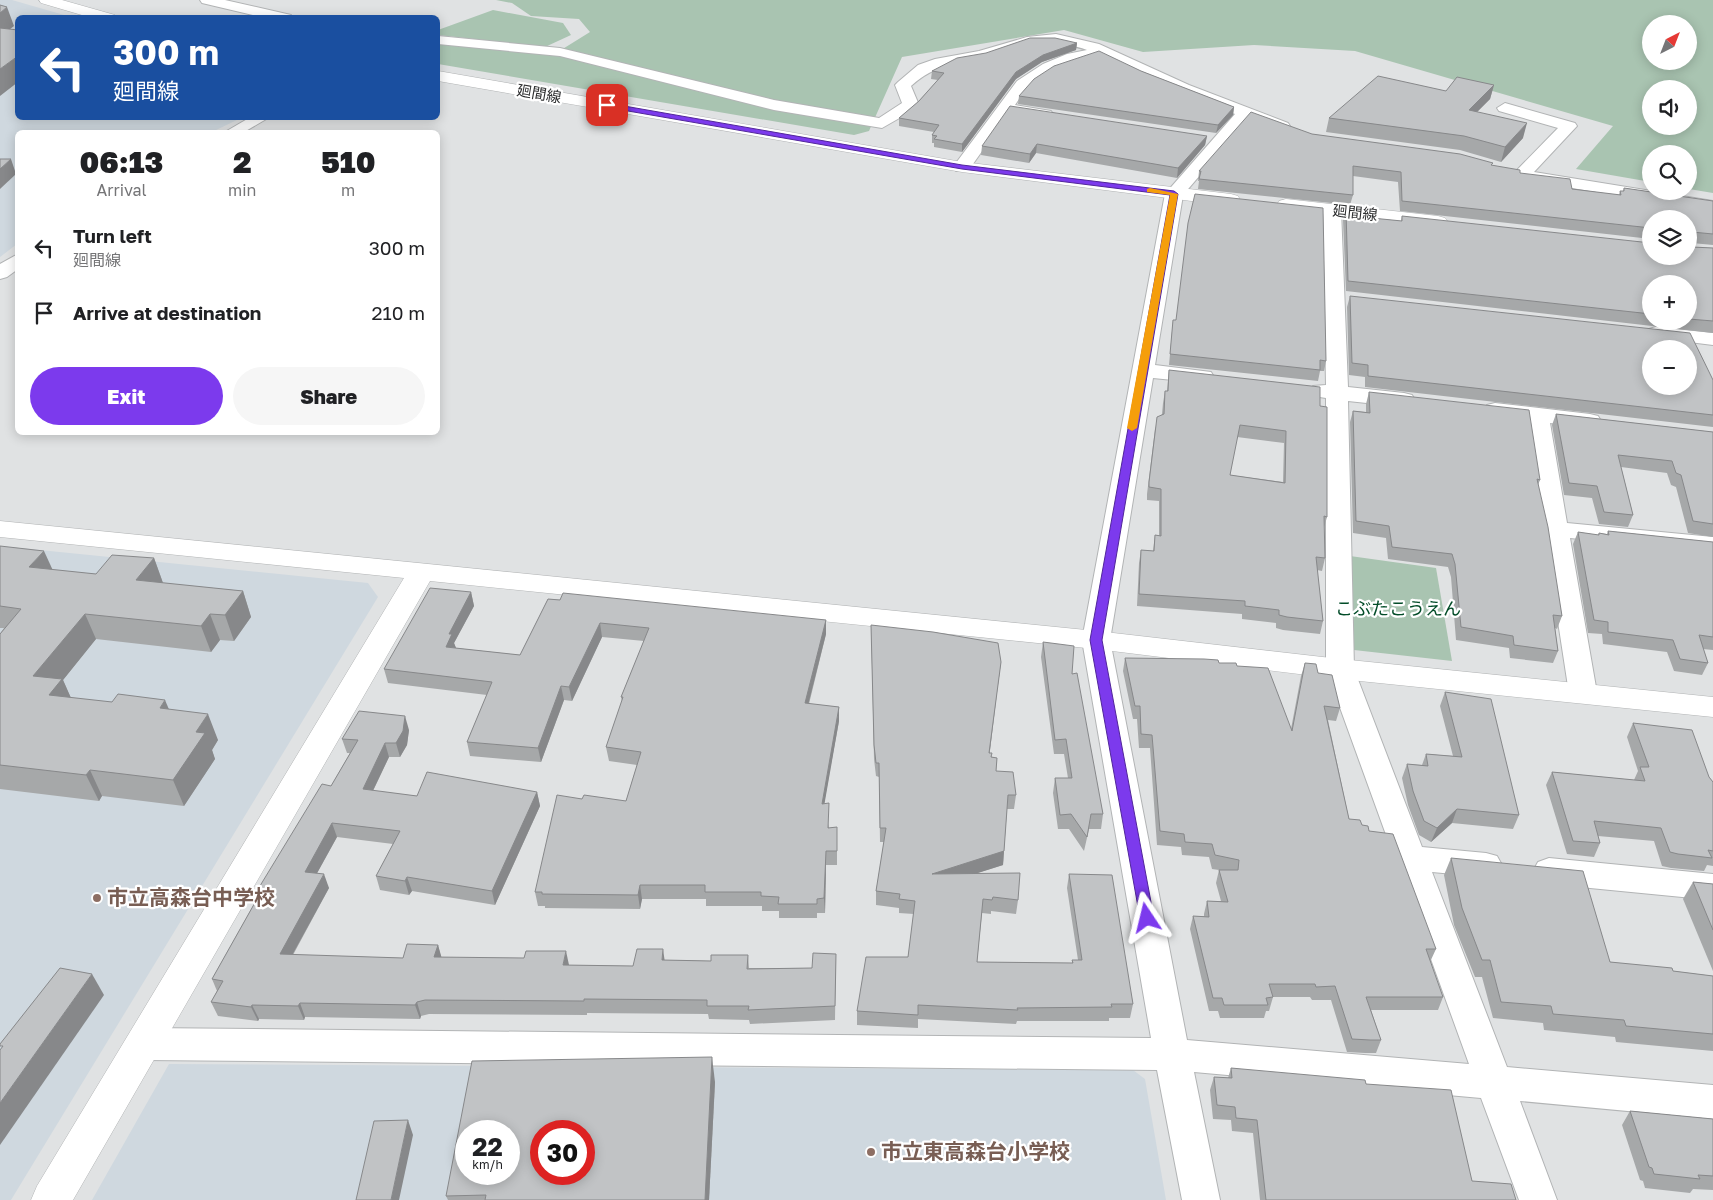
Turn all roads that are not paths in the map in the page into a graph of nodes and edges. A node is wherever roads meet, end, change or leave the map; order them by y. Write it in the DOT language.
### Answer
graph roads {
  1 [pos="46,0"];
  2 [pos="207,0"];
  3 [pos="99,15"];
  4 [pos="273,15"];
  5 [pos="440,40"];
  6 [pos="1103,51"];
  7 [pos="440,76"];
  8 [pos="1005,108"];
  9 [pos="1505,108"];
  10 [pos="1246,112"];
  11 [pos="1063,117"];
  12 [pos="256,120"];
  13 [pos="236,130"];
  14 [pos="1301,133"];
  15 [pos="1199,138"];
  16 [pos="1219,140"];
  17 [pos="962,167"];
  18 [pos="1504,170"];
  19 [pos="1522,175"];
  20 [pos="1174,194"];
  21 [pos="1244,201"];
  22 [pos="1264,203"];
  23 [pos="1713,206"];
  24 [pos="1332,210"];
  25 [pos="1458,224"];
  26 [pos="15,262"];
  27 [pos="0,273"];
  28 [pos="1635,331"];
  29 [pos="1713,339"];
  30 [pos="1142,370"];
  31 [pos="1220,379"];
  32 [pos="1298,388"];
  33 [pos="1337,392"];
  34 [pos="1422,402"];
  35 [pos="1470,408"];
  36 [pos="1537,415"];
  37 [pos="1615,424"];
  38 [pos="0,529"];
  39 [pos="1557,529"];
  40 [pos="1713,545"];
  41 [pos="422,571"];
  42 [pos="1096,640"];
  43 [pos="1340,669"];
  44 [pos="1582,693"];
  45 [pos="1713,707"];
  46 [pos="1411,858"];
  47 [pos="1713,886"];
  48 [pos="144,1044"];
  49 [pos="1172,1054"];
  50 [pos="1494,1083"];
  51 [pos="1713,1102"];
  52 [pos="51,1200"];
  53 [pos="1201,1200"];
  54 [pos="1538,1200"];
  1 -- 3 [label="street"];
  2 -- 4 [label="street"];
  5 -- 6 [label="street"];
  6 -- 8 [label="street"];
  6 -- 10 [label="street"];
  7 -- 17 [label="street, 廻間線"];
  8 -- 11 [label="street"];
  8 -- 17 [label="street"];
  9 -- 19 [label="street"];
  10 -- 14 [label="street"];
  10 -- 16 [label="street"];
  12 -- 13 [label="street"];
  15 -- 16 [label="street"];
  16 -- 20 [label="street"];
  17 -- 20 [label="street, 廻間線"];
  18 -- 19 [label="street"];
  19 -- 23 [label="street"];
  20 -- 21 [label="street, 廻間線"];
  20 -- 30 [label="street"];
  22 -- 24 [label="street, 廻間線"];
  24 -- 25 [label="street, 廻間線"];
  24 -- 33 [label="street"];
  26 -- 27 [label="street"];
  28 -- 29 [label="street"];
  30 -- 31 [label="street"];
  30 -- 42 [label="street"];
  32 -- 33 [label="street"];
  33 -- 34 [label="street"];
  33 -- 43 [label="street"];
  35 -- 36 [label="street"];
  36 -- 37 [label="street"];
  36 -- 39 [label="street"];
  38 -- 41 [label="street"];
  39 -- 40 [label="street"];
  39 -- 44 [label="street"];
  41 -- 42 [label="street"];
  41 -- 48 [label="street"];
  42 -- 43 [label="street"];
  42 -- 49 [label="street"];
  43 -- 44 [label="street"];
  43 -- 46 [label="street"];
  44 -- 45 [label="street"];
  46 -- 47 [label="street"];
  46 -- 50 [label="street"];
  48 -- 49 [label="street"];
  48 -- 52 [label="street"];
  49 -- 50 [label="street"];
  49 -- 53 [label="street"];
  50 -- 51 [label="street"];
  50 -- 54 [label="street"];
}
